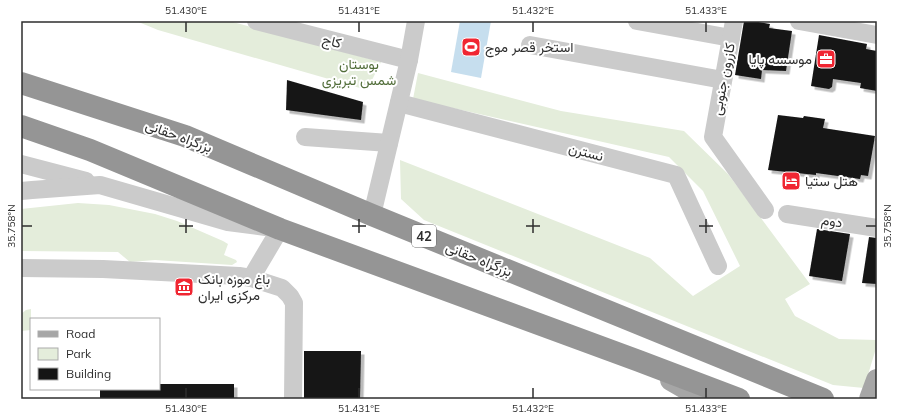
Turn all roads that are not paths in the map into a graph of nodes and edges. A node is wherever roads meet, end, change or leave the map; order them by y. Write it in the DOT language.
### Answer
graph roads {
  1 [pos="256,21"];
  2 [pos="416,21"];
  3 [pos="637,21"];
  4 [pos="799,21"];
  5 [pos="733,30"];
  6 [pos="877,35"];
  7 [pos="530,45"];
  8 [pos="409,60"];
  9 [pos="723,80"];
  10 [pos="21,83"];
  11 [pos="399,103"];
  12 [pos="21,126"];
  13 [pos="305,137"];
  14 [pos="389,143"];
  15 [pos="21,164"];
  16 [pos="100,185"];
  17 [pos="21,192"];
  18 [pos="765,210"];
  19 [pos="787,214"];
  20 [pos="372,215"];
  21 [pos="877,228"];
  22 [pos="280,229"];
  23 [pos="718,266"];
  24 [pos="21,268"];
  25 [pos="251,278"];
  26 [pos="639,361"];
  27 [pos="877,380"];
  28 [pos="293,399"];
  29 [pos="704,399"];
  30 [pos="739,399"];
  31 [pos="823,399"];
  32 [pos="870,399"];
  1 -- 8 [label="street, کاج"];
  2 -- 8 [label="street"];
  3 -- 5 [label="street"];
  4 -- 6 [label="street"];
  5 -- 9 [label="street, کازرون جنوبی"];
  7 -- 9 [label="street"];
  8 -- 11 [label="street"];
  9 -- 18 [label="street, کازرون جنوبی"];
  10 -- 20 [label="highway, بزرگراه حقانی / 42"];
  11 -- 14 [label="street"];
  11 -- 23 [label="street, نسترن"];
  12 -- 22 [label="highway"];
  13 -- 14 [label="street"];
  14 -- 20 [label="street"];
  15 -- 16 [label="street"];
  16 -- 17 [label="street"];
  16 -- 22 [label="street"];
  19 -- 21 [label="street, دوم"];
  20 -- 31 [label="highway, بزرگراه حقانی / 42"];
  22 -- 25 [label="street"];
  22 -- 26 [label="highway"];
  24 -- 25 [label="street"];
  25 -- 28 [label="street"];
  26 -- 29 [label="main road"];
  26 -- 30 [label="highway"];
  27 -- 32 [label="main road"];
}
